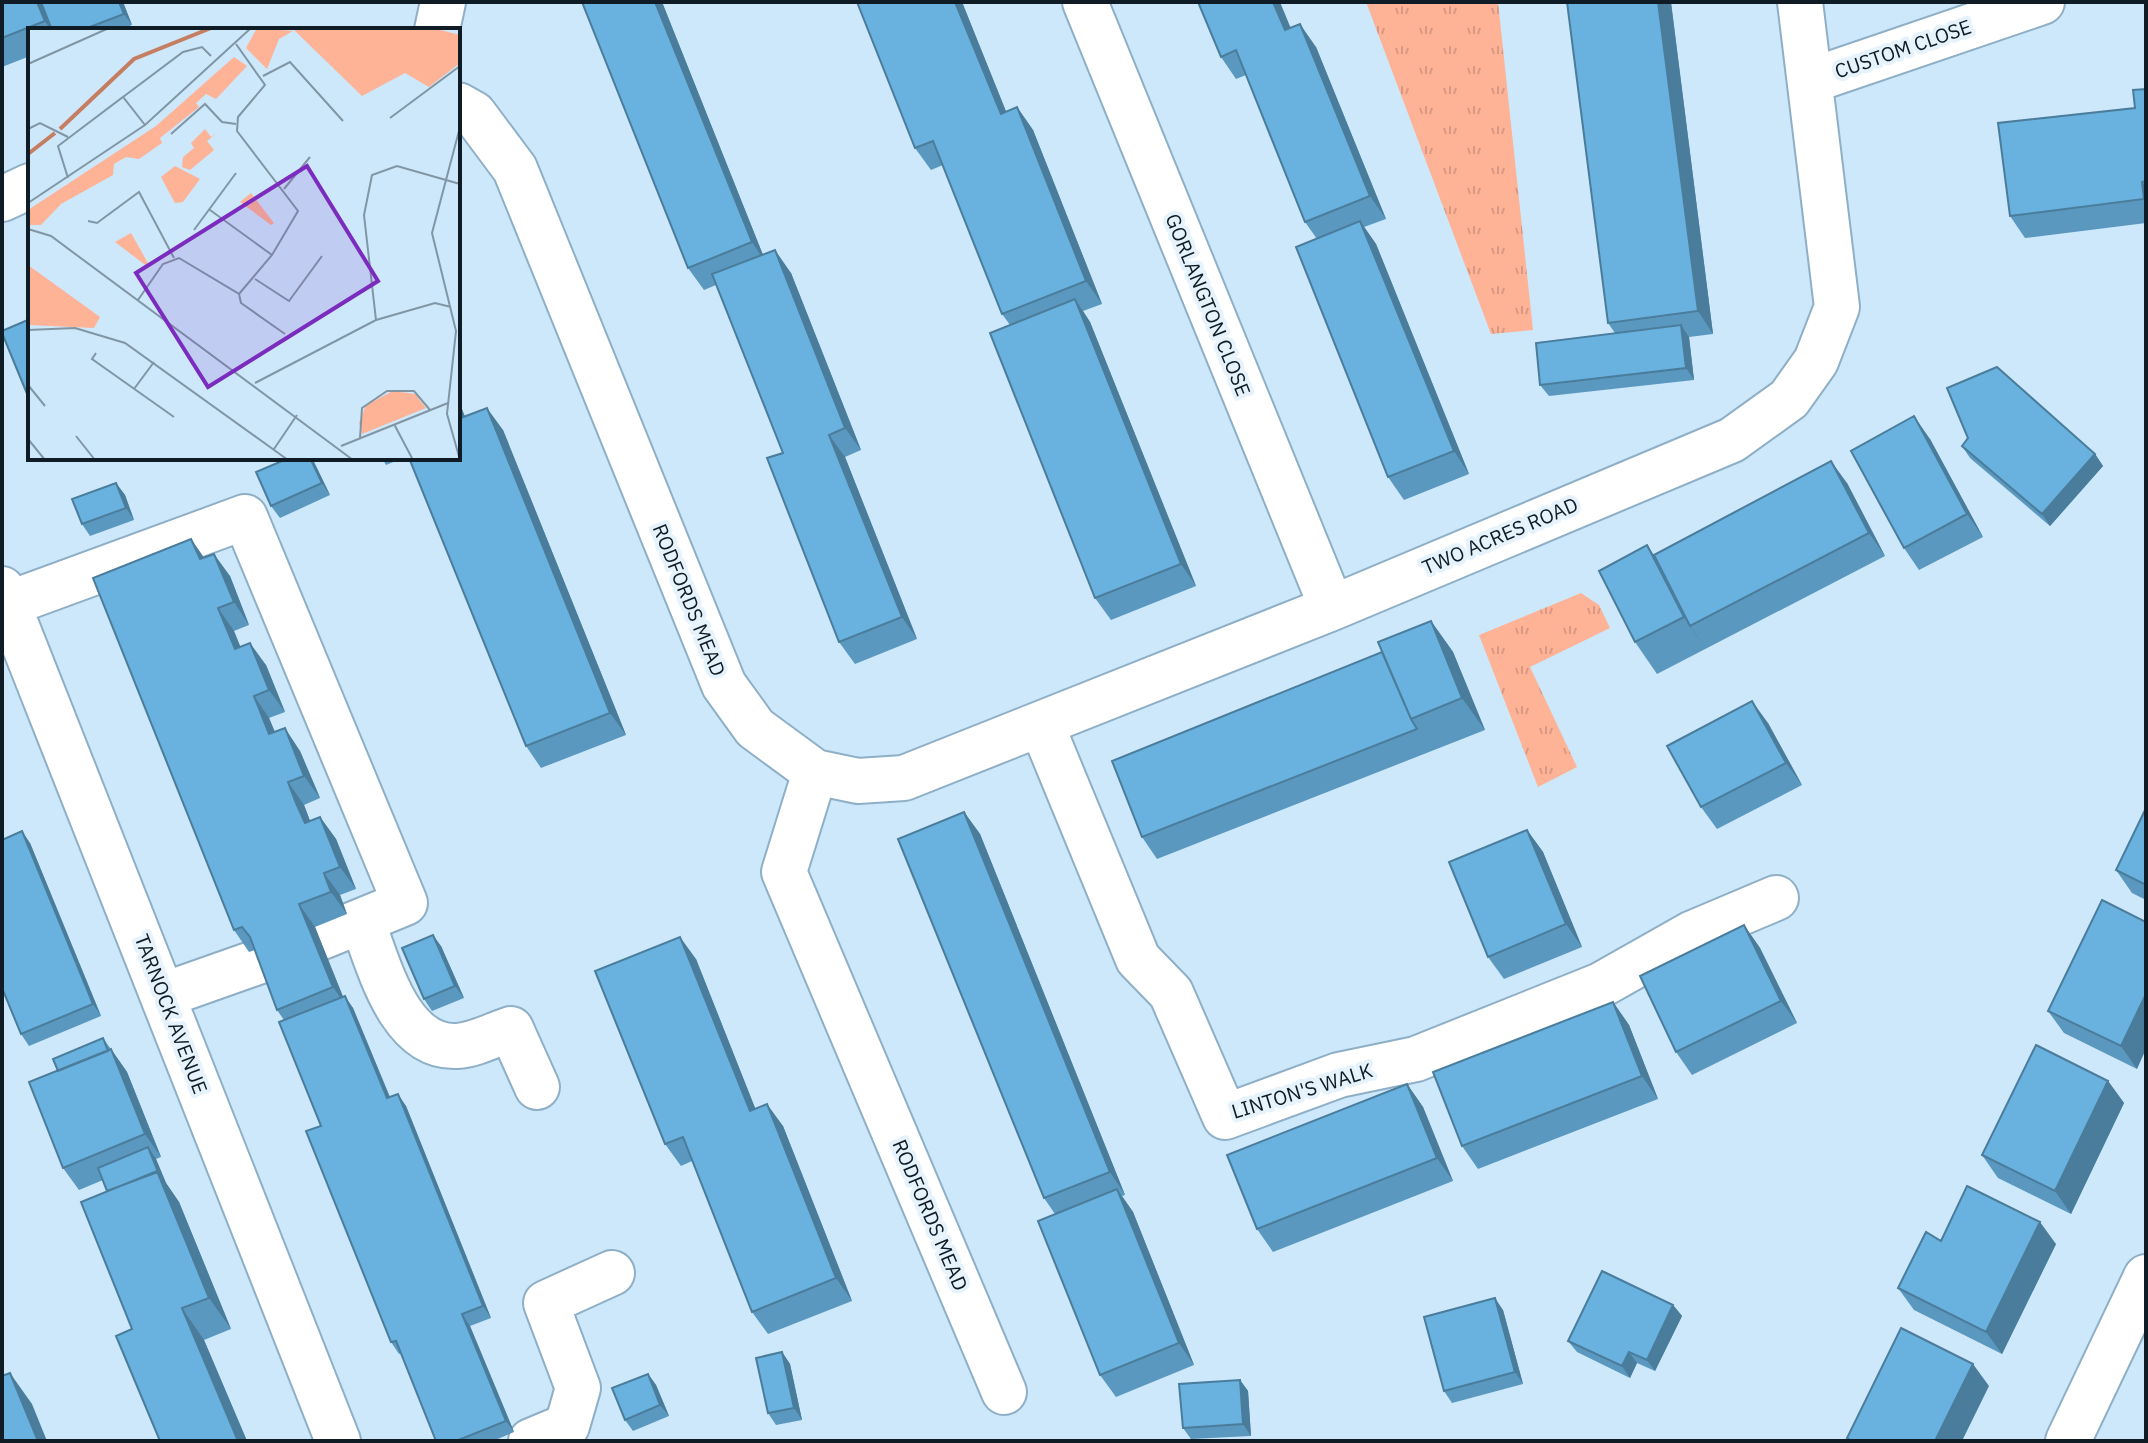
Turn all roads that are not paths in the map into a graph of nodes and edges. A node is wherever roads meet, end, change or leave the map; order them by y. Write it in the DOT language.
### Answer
graph roads {
  1 [pos="443,2"];
  2 [pos="1085,2"];
  3 [pos="1800,2"];
  4 [pos="2042,2"];
  5 [pos="437,28"];
  6 [pos="1810,81"];
  7 [pos="460,106"];
  8 [pos="28,187"];
  9 [pos="2,199"];
  10 [pos="5,597"];
  11 [pos="1332,608"];
  12 [pos="1042,726"];
  13 [pos="815,772"];
  14 [pos="1776,898"];
  15 [pos="362,921"];
  16 [pos="322,937"];
  17 [pos="266,959"];
  18 [pos="164,995"];
  19 [pos="537,1087"];
  20 [pos="612,1273"];
  21 [pos="2146,1277"];
  22 [pos="1004,1392"];
  23 [pos="338,1441"];
  24 [pos="531,1441"];
  25 [pos="2068,1441"];
  1 -- 5 [label="street"];
  2 -- 11 [label="street, GORLANGTON CLOSE"];
  3 -- 6 [label="street, TWO ACRES ROAD"];
  4 -- 6 [label="street, CUSTOM CLOSE"];
  6 -- 11 [label="street, TWO ACRES ROAD"];
  7 -- 13 [label="street, RODFORDS MEAD"];
  8 -- 9 [label="street"];
  10 -- 15 [label="street"];
  10 -- 18 [label="street, TARNOCK AVENUE"];
  11 -- 12 [label="street, TWO ACRES ROAD"];
  12 -- 13 [label="street, TWO ACRES ROAD"];
  12 -- 14 [label="street, LINTON'S WALK"];
  13 -- 22 [label="street, RODFORDS MEAD"];
  15 -- 16 [label="street"];
  15 -- 19 [label="street"];
  17 -- 18 [label="street"];
  18 -- 23 [label="street, TARNOCK AVENUE"];
  20 -- 24 [label="street"];
  21 -- 25 [label="street"];
}
